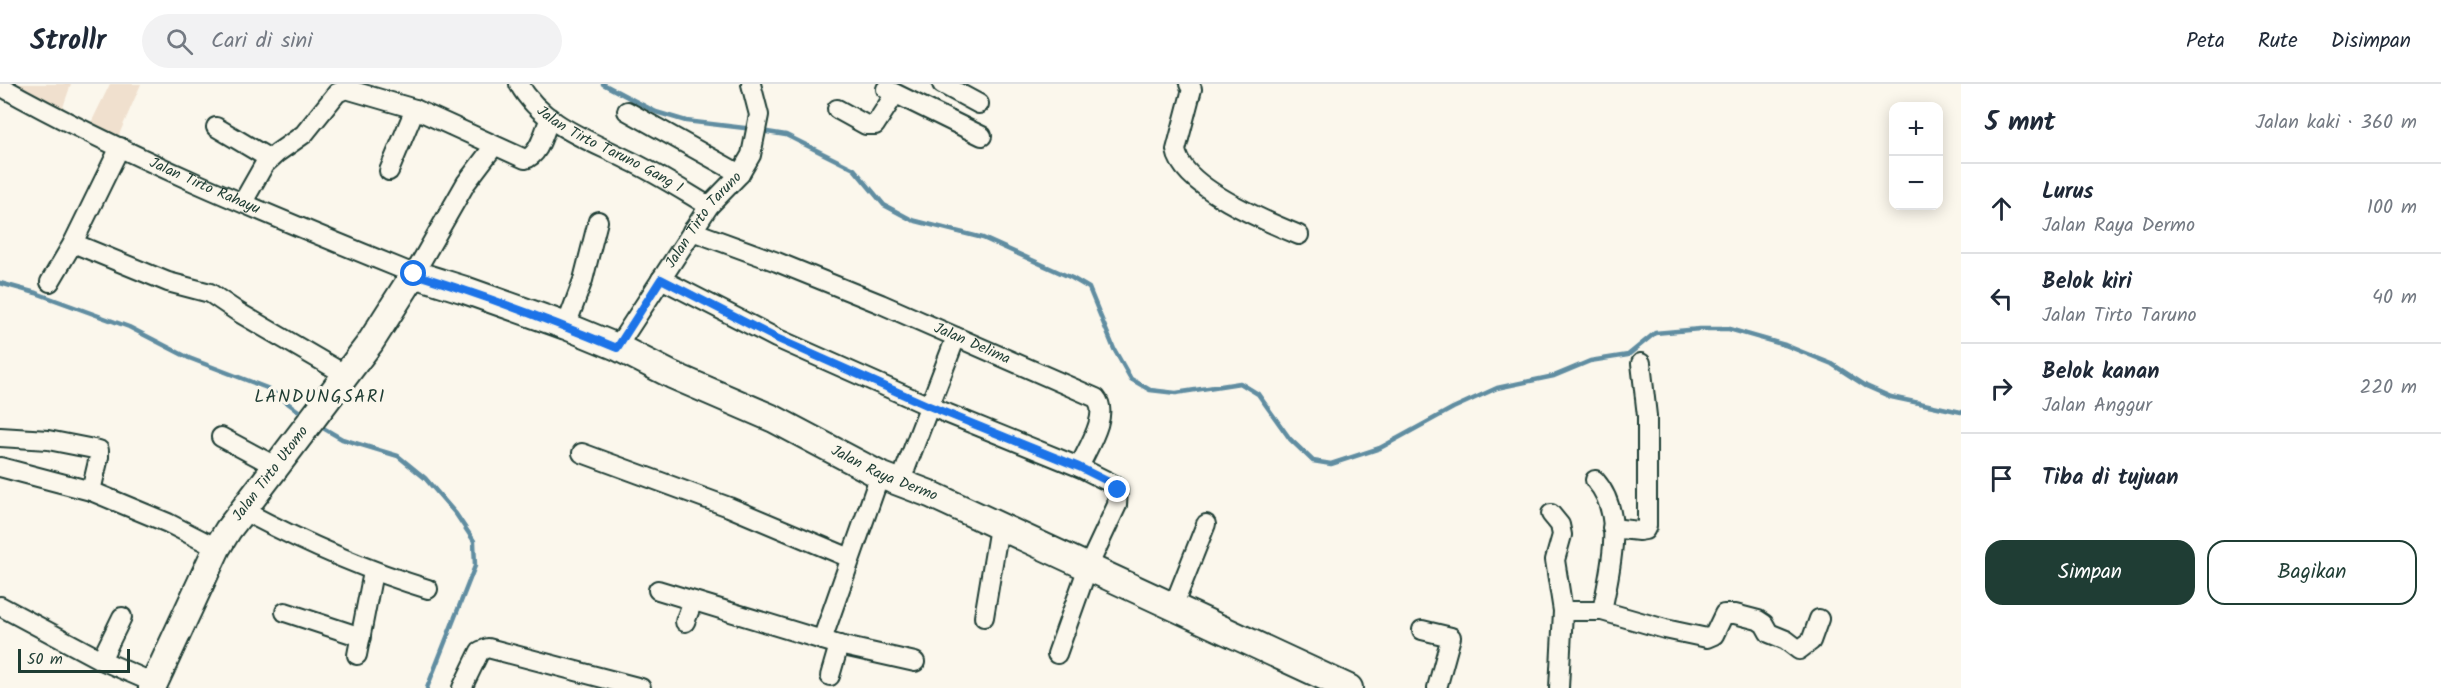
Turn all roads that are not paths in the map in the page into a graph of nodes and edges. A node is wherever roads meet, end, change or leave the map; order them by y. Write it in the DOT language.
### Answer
graph roads {
  1 [pos="519,84"];
  2 [pos="752,84"];
  3 [pos="942,84"];
  4 [pos="1190,84"];
  5 [pos="0,86"];
  6 [pos="890,89"];
  7 [pos="979,104"];
  8 [pos="875,107"];
  9 [pos="415,109"];
  10 [pos="837,109"];
  11 [pos="627,111"];
  12 [pos="550,118"];
  13 [pos="216,127"];
  14 [pos="982,136"];
  15 [pos="494,146"];
  16 [pos="120,147"];
  17 [pos="270,159"];
  18 [pos="389,171"];
  19 [pos="740,174"];
  20 [pos="243,202"];
  21 [pos="709,206"];
  22 [pos="598,221"];
  23 [pos="692,231"];
  24 [pos="1299,235"];
  25 [pos="73,243"];
  26 [pos="414,274"];
  27 [pos="661,279"];
  28 [pos="50,282"];
  29 [pos="567,326"];
  30 [pos="956,337"];
  31 [pos="617,348"];
  32 [pos="1641,363"];
  33 [pos="346,375"];
  34 [pos="929,406"];
  35 [pos="0,437"];
  36 [pos="221,437"];
  37 [pos="582,453"];
  38 [pos="0,467"];
  39 [pos="277,467"];
  40 [pos="1079,467"];
  41 [pos="890,479"];
  42 [pos="1594,480"];
  43 [pos="91,491"];
  44 [pos="242,510"];
  45 [pos="1551,514"];
  46 [pos="1206,524"];
  47 [pos="999,527"];
  48 [pos="1612,528"];
  49 [pos="217,548"];
  50 [pos="850,558"];
  51 [pos="1088,567"];
  52 [pos="374,572"];
  53 [pos="428,589"];
  54 [pos="658,590"];
  55 [pos="693,601"];
  56 [pos="0,606"];
  57 [pos="1173,607"];
  58 [pos="1563,611"];
  59 [pos="1602,611"];
  60 [pos="285,612"];
  61 [pos="122,617"];
  62 [pos="984,617"];
  63 [pos="1819,619"];
  64 [pos="685,622"];
  65 [pos="1422,630"];
  66 [pos="361,637"];
  67 [pos="831,642"];
  68 [pos="1057,654"];
  69 [pos="357,655"];
  70 [pos="101,660"];
  71 [pos="915,662"];
  72 [pos="830,676"];
  73 [pos="153,685"];
  74 [pos="462,688"];
  75 [pos="641,688"];
  76 [pos="1349,688"];
  77 [pos="1437,688"];
  78 [pos="1558,688"];
  1 -- 12 [label="street, Jalan Tirto Taruno Gang 1"];
  2 -- 19 [label="street, Jalan Tirto Taruno"];
  3 -- 7 [label="street"];
  4 -- 24 [label="street"];
  5 -- 16 [label="street, Jalan Tirto Rahayu"];
  6 -- 8 [label="street"];
  6 -- 10 [label="street"];
  6 -- 14 [label="street"];
  9 -- 15 [label="street"];
  9 -- 17 [label="street"];
  9 -- 18 [label="street"];
  11 -- 19 [label="street"];
  12 -- 15 [label="street"];
  12 -- 21 [label="street, Jalan Tirto Taruno Gang 1"];
  13 -- 17 [label="street"];
  15 -- 26 [label="street"];
  16 -- 20 [label="street, Jalan Tirto Rahayu"];
  16 -- 25 [label="street"];
  17 -- 20 [label="street"];
  19 -- 21 [label="street, Jalan Tirto Taruno"];
  20 -- 26 [label="street, Jalan Tirto Rahayu"];
  21 -- 23 [label="street, Jalan Tirto Taruno"];
  22 -- 29 [label="street"];
  23 -- 27 [label="street, Jalan Tirto Taruno"];
  23 -- 30 [label="street, Jalan Delima"];
  25 -- 28 [label="street"];
  25 -- 33 [label="street"];
  26 -- 29 [label="street, Jalan Raya Dermo"];
  26 -- 33 [label="street, Jalan Tirto Utomo"];
  27 -- 31 [label="street, Jalan Tirto Taruno"];
  27 -- 34 [label="street"];
  29 -- 31 [label="street, Jalan Raya Dermo"];
  30 -- 34 [label="street"];
  30 -- 40 [label="street, Jalan Delima"];
  31 -- 41 [label="street, Jalan Raya Dermo"];
  32 -- 48 [label="street"];
  33 -- 39 [label="street, Jalan Tirto Utomo"];
  34 -- 40 [label="street"];
  34 -- 41 [label="street"];
  35 -- 43 [label="street"];
  36 -- 39 [label="street"];
  37 -- 50 [label="street"];
  38 -- 43 [label="street"];
  39 -- 44 [label="street, Jalan Tirto Utomo"];
  40 -- 51 [label="street"];
  41 -- 47 [label="street, Jalan Raya Dermo"];
  41 -- 50 [label="street"];
  42 -- 48 [label="street"];
  43 -- 49 [label="street"];
  44 -- 49 [label="street, Jalan Tirto Utomo"];
  44 -- 52 [label="street"];
  45 -- 58 [label="street"];
  46 -- 57 [label="street"];
  47 -- 51 [label="street, Jalan Raya Dermo"];
  47 -- 62 [label="street"];
  48 -- 59 [label="street"];
  49 -- 73 [label="street, Jalan Tirto Utomo"];
  50 -- 67 [label="street"];
  51 -- 57 [label="street, Jalan Raya Dermo"];
  51 -- 68 [label="street"];
  52 -- 53 [label="street"];
  52 -- 66 [label="street"];
  54 -- 55 [label="street"];
  55 -- 64 [label="street"];
  55 -- 67 [label="street"];
  56 -- 70 [label="street"];
  57 -- 76 [label="street, Jalan Raya Dermo"];
  58 -- 59 [label="street"];
  58 -- 78 [label="street"];
  59 -- 63 [label="street"];
  60 -- 66 [label="street"];
  61 -- 70 [label="street"];
  65 -- 77 [label="street"];
  66 -- 69 [label="street"];
  67 -- 71 [label="street"];
  67 -- 72 [label="street"];
  70 -- 73 [label="street"];
  74 -- 75 [label="street"];
}
